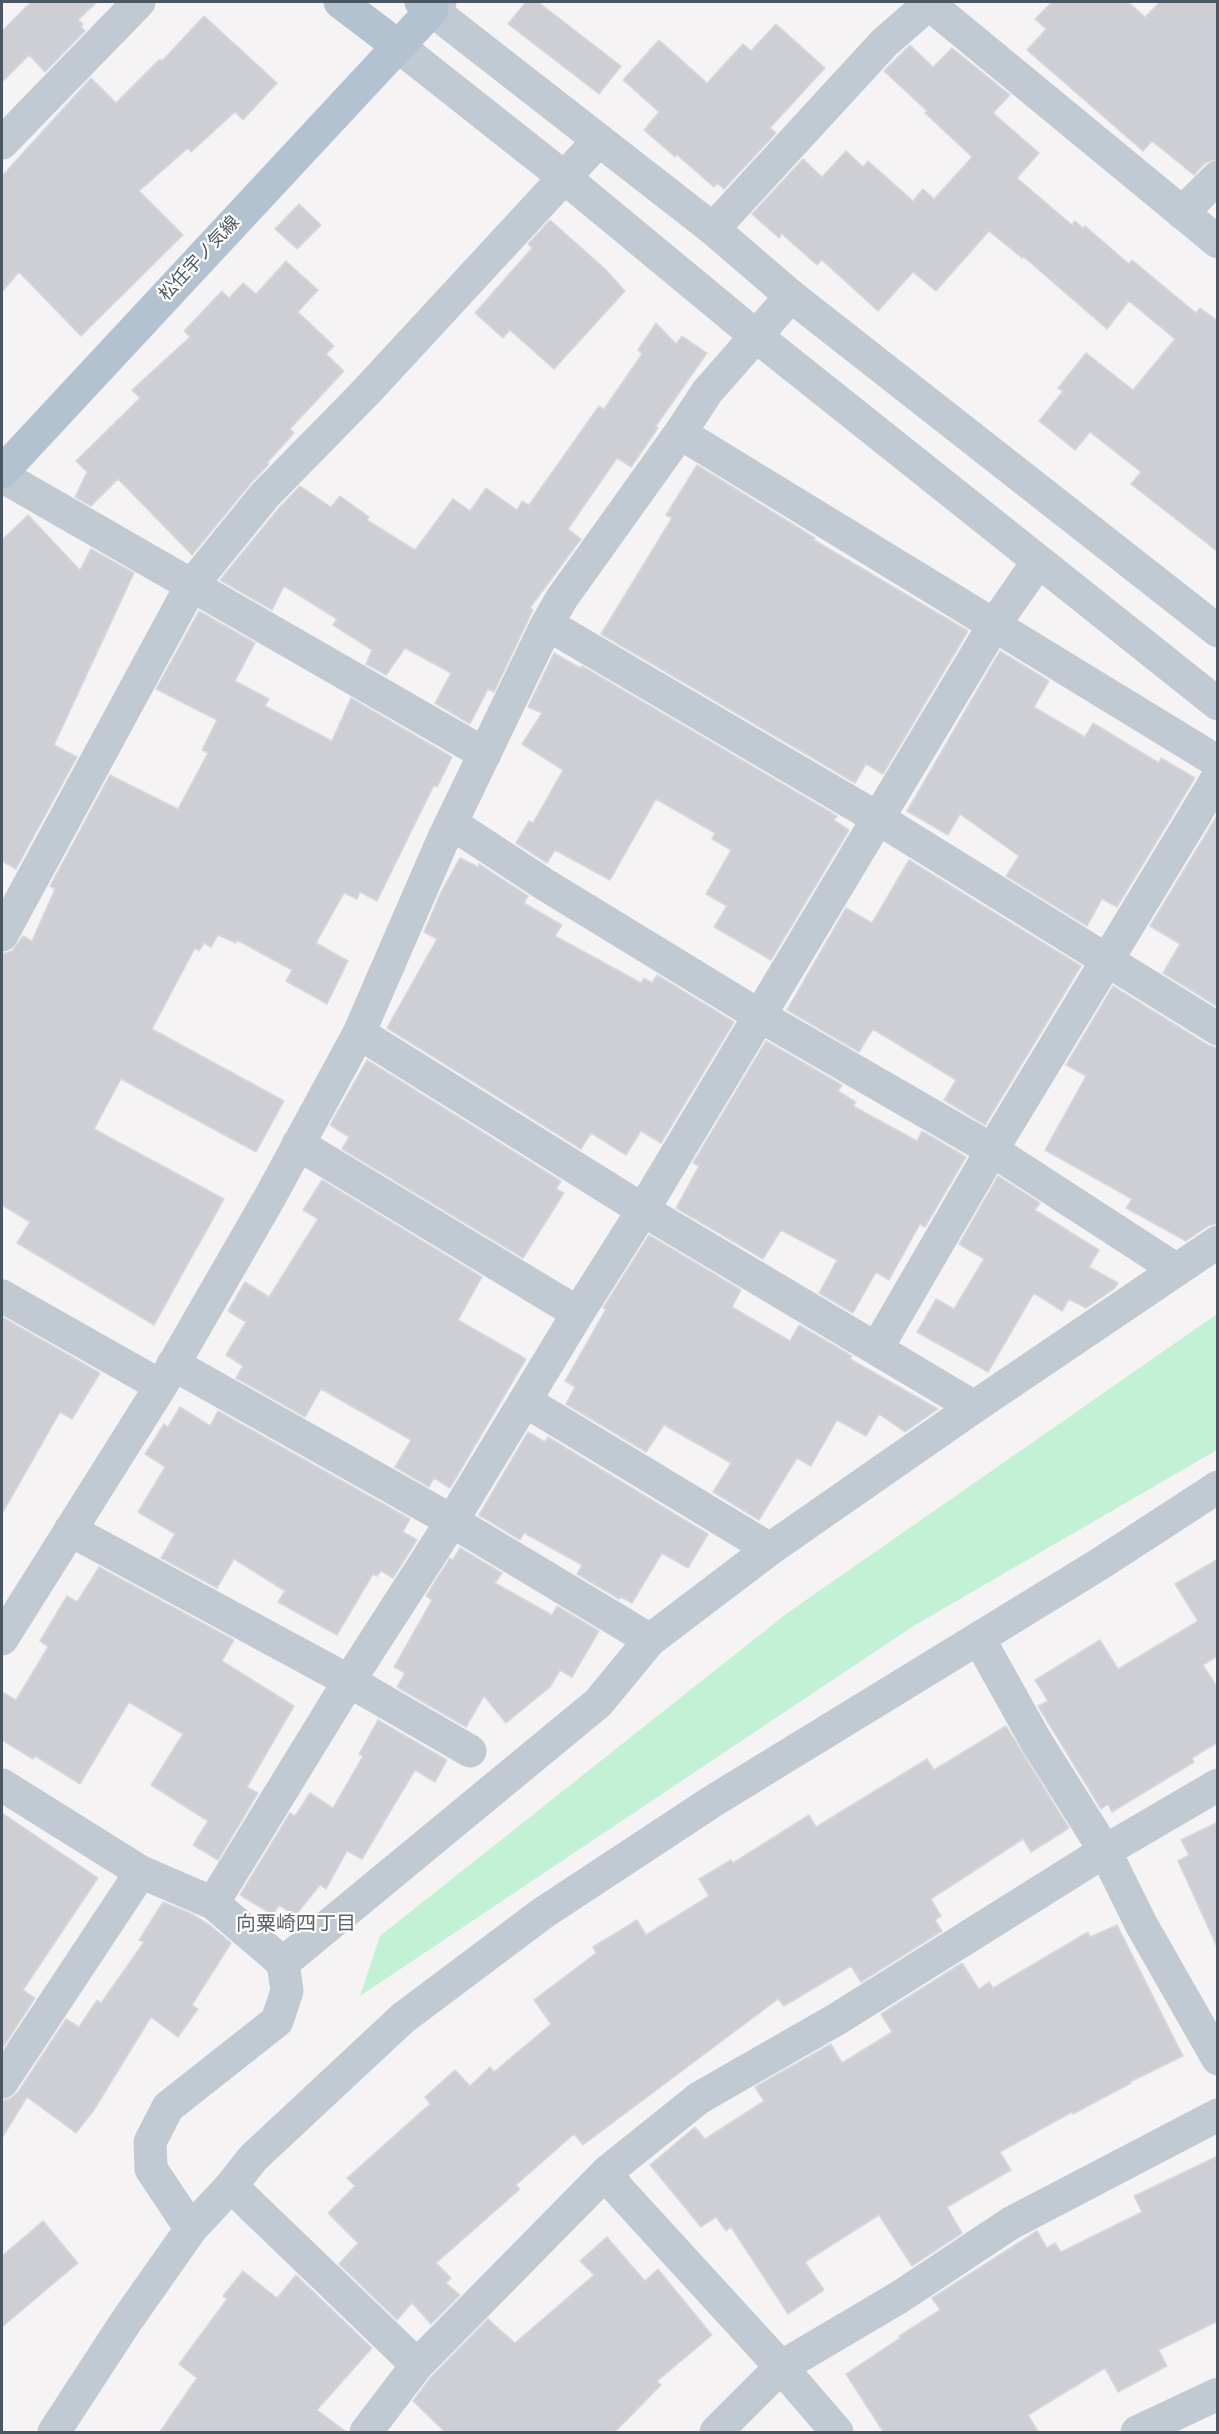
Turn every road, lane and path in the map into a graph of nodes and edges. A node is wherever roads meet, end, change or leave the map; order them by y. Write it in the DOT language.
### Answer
graph roads {
  1 [pos="139,2"];
  2 [pos="340,2"];
  3 [pos="930,3"];
  4 [pos="431,4"];
  5 [pos="398,46"];
  6 [pos="599,140"];
  7 [pos="2,143"];
  8 [pos="1218,177"];
  9 [pos="565,178"];
  10 [pos="1182,213"];
  11 [pos="713,229"];
  12 [pos="1218,242"];
  13 [pos="791,297"];
  14 [pos="756,336"];
  15 [pos="680,433"];
  16 [pos="2,474"];
  17 [pos="1038,562"];
  18 [pos="191,586"];
  19 [pos="547,624"];
  20 [pos="994,625"];
  21 [pos="1218,631"];
  22 [pos="1218,704"];
  23 [pos="484,754"];
  24 [pos="1218,762"];
  25 [pos="1218,777"];
  26 [pos="879,819"];
  27 [pos="451,823"];
  28 [pos="2,935"];
  29 [pos="1109,960"];
  30 [pos="760,1016"];
  31 [pos="1218,1029"];
  32 [pos="359,1033"];
  33 [pos="298,1144"];
  34 [pos="992,1150"];
  35 [pos="643,1210"];
  36 [pos="1218,1242"];
  37 [pos="1177,1270"];
  38 [pos="2,1296"];
  39 [pos="578,1313"];
  40 [pos="877,1348"];
  41 [pos="167,1375"];
  42 [pos="525,1401"];
  43 [pos="974,1407"];
  44 [pos="1218,1487"];
  45 [pos="452,1521"];
  46 [pos="70,1530"];
  47 [pos="770,1549"];
  48 [pos="2,1639"];
  49 [pos="979,1639"];
  50 [pos="650,1640"];
  51 [pos="349,1681"];
  52 [pos="470,1751"];
  53 [pos="2,1785"];
  54 [pos="1218,1785"];
  55 [pos="1105,1851"];
  56 [pos="141,1872"];
  57 [pos="213,1903"];
  58 [pos="283,1963"];
  59 [pos="1218,2059"];
  60 [pos="2,2082"];
  61 [pos="1218,2115"];
  62 [pos="608,2171"];
  63 [pos="231,2186"];
  64 [pos="191,2229"];
  65 [pos="417,2365"];
  66 [pos="781,2367"];
  67 [pos="1218,2394"];
  68 [pos="54,2433"];
  69 [pos="366,2433"];
  70 [pos="716,2433"];
  71 [pos="837,2433"];
  72 [pos="1137,2433"];
  1 -- 7 [label="street"];
  2 -- 5 [label="main road"];
  3 -- 10 [label="street"];
  3 -- 11 [label="street"];
  4 -- 5 [label="main road, 松任宇ノ気線"];
  4 -- 6 [label="street"];
  5 -- 9 [label="street"];
  5 -- 16 [label="main road, 松任宇ノ気線"];
  6 -- 9 [label="street"];
  6 -- 11 [label="street"];
  8 -- 10 [label="street"];
  9 -- 14 [label="street"];
  9 -- 18 [label="street"];
  10 -- 12 [label="street"];
  11 -- 13 [label="street"];
  13 -- 14 [label="street"];
  13 -- 21 [label="street"];
  14 -- 15 [label="street"];
  14 -- 17 [label="street"];
  15 -- 19 [label="street"];
  15 -- 20 [label="street"];
  16 -- 18 [label="street"];
  17 -- 20 [label="street"];
  17 -- 22 [label="street"];
  18 -- 23 [label="street"];
  18 -- 28 [label="street"];
  19 -- 23 [label="street"];
  19 -- 26 [label="street"];
  20 -- 24 [label="street"];
  20 -- 26 [label="street"];
  23 -- 27 [label="street"];
  25 -- 29 [label="street"];
  26 -- 29 [label="street"];
  26 -- 30 [label="street"];
  27 -- 30 [label="street"];
  27 -- 32 [label="street"];
  29 -- 31 [label="street"];
  29 -- 34 [label="street"];
  30 -- 34 [label="street"];
  30 -- 35 [label="street"];
  32 -- 33 [label="street"];
  32 -- 35 [label="street"];
  33 -- 39 [label="street"];
  33 -- 41 [label="street"];
  34 -- 37 [label="street"];
  34 -- 40 [label="street"];
  35 -- 39 [label="street"];
  35 -- 40 [label="street"];
  36 -- 37 [label="street"];
  37 -- 43 [label="street"];
  38 -- 41 [label="street"];
  39 -- 42 [label="street"];
  40 -- 43 [label="street"];
  41 -- 45 [label="street"];
  41 -- 46 [label="street"];
  42 -- 45 [label="street"];
  42 -- 47 [label="street"];
  43 -- 47 [label="street"];
  44 -- 49 [label="street"];
  45 -- 50 [label="street"];
  45 -- 51 [label="street"];
  46 -- 48 [label="street"];
  46 -- 51 [label="street"];
  47 -- 50 [label="street"];
  49 -- 55 [label="street"];
  49 -- 63 [label="street"];
  50 -- 58 [label="street"];
  51 -- 52 [label="street"];
  51 -- 57 [label="street"];
  53 -- 56 [label="street"];
  54 -- 55 [label="street"];
  55 -- 59 [label="street"];
  55 -- 62 [label="street"];
  56 -- 57 [label="street"];
  56 -- 60 [label="street"];
  57 -- 58 [label="street"];
  58 -- 64 [label="street"];
  61 -- 66 [label="street"];
  62 -- 65 [label="street"];
  62 -- 66 [label="street"];
  63 -- 64 [label="street"];
  63 -- 65 [label="street"];
  64 -- 68 [label="street"];
  65 -- 69 [label="street"];
  66 -- 70 [label="street"];
  66 -- 71 [label="street"];
  67 -- 72 [label="street"];
}
